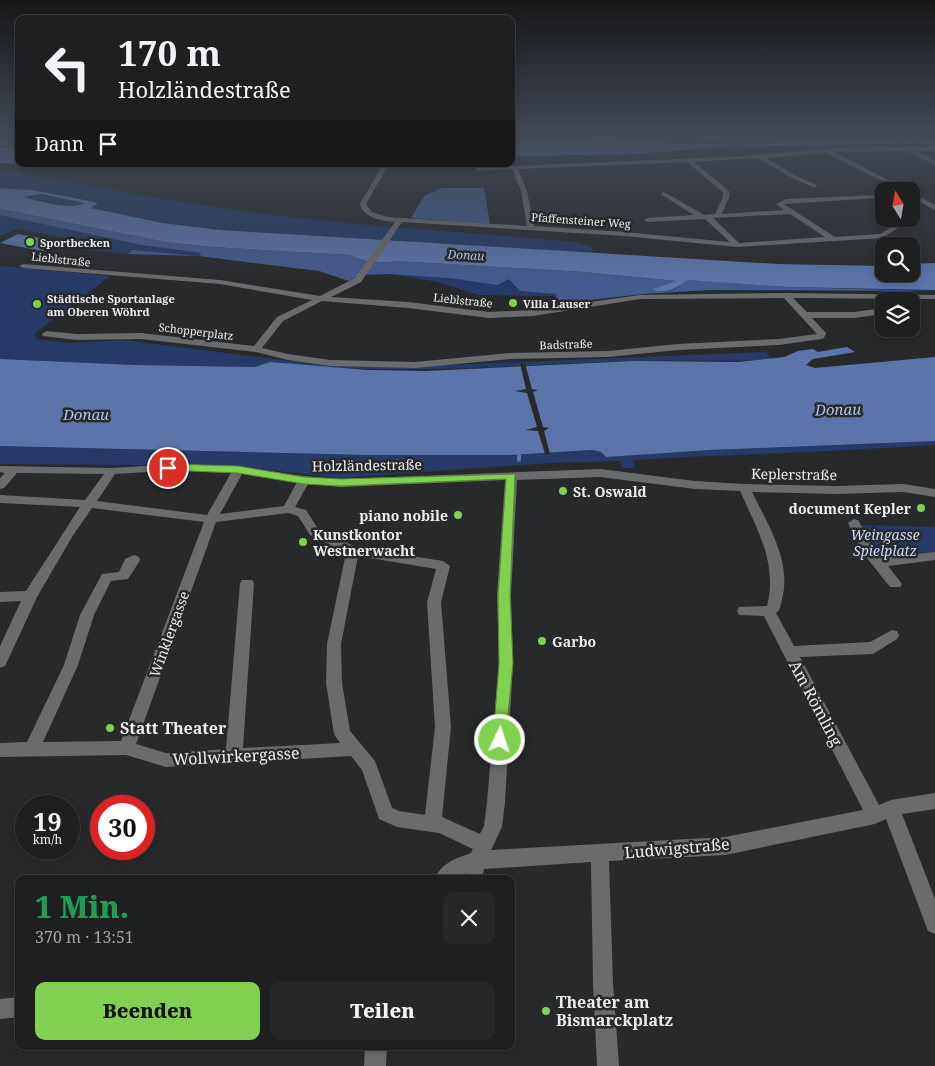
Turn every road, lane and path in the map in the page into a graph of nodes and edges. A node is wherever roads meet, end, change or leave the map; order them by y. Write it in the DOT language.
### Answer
graph roads {
  1 [pos="375,184"];
  2 [pos="521,184"];
  3 [pos="716,184"];
  4 [pos="810,184"];
  5 [pos="815,186"];
  6 [pos="864,188"];
  7 [pos="829,190"];
  8 [pos="875,192"];
  9 [pos="664,194"];
  10 [pos="875,194"];
  11 [pos="840,198"];
  12 [pos="920,200"];
  13 [pos="935,208"];
  14 [pos="789,212"];
  15 [pos="720,216"];
  16 [pos="705,217"];
  17 [pos="647,220"];
  18 [pos="398,223"];
  19 [pos="531,228"];
  20 [pos="894,228"];
  21 [pos="833,238"];
  22 [pos="737,245"];
  23 [pos="22,266"];
  24 [pos="786,295"];
  25 [pos="875,297"];
  26 [pos="932,297"];
  27 [pos="920,298"];
  28 [pos="324,299"];
  29 [pos="875,312"];
  30 [pos="807,315"];
  31 [pos="46,334"];
  32 [pos="256,349"];
  33 [pos="0,469"];
  34 [pos="14,469"];
  35 [pos="112,470"];
  36 [pos="238,470"];
  37 [pos="511,476"];
  38 [pos="652,479"];
  39 [pos="304,480"];
  40 [pos="0,485"];
  41 [pos="744,488"];
  42 [pos="935,493"];
  43 [pos="0,499"];
  44 [pos="88,504"];
  45 [pos="288,509"];
  46 [pos="211,519"];
  47 [pos="854,523"];
  48 [pos="353,551"];
  49 [pos="935,556"];
  50 [pos="134,560"];
  51 [pos="878,563"];
  52 [pos="247,584"];
  53 [pos="895,584"];
  54 [pos="30,596"];
  55 [pos="0,597"];
  56 [pos="744,612"];
  57 [pos="768,612"];
  58 [pos="892,635"];
  59 [pos="789,652"];
  60 [pos="0,662"];
  61 [pos="126,748"];
  62 [pos="32,749"];
  63 [pos="354,749"];
  64 [pos="0,750"];
  65 [pos="234,756"];
  66 [pos="935,801"];
  67 [pos="883,812"];
  68 [pos="433,822"];
  69 [pos="481,853"];
  70 [pos="600,854"];
  71 [pos="448,875"];
  72 [pos="474,875"];
  73 [pos="935,924"];
  74 [pos="15,1007"];
  75 [pos="0,1009"];
  76 [pos="376,1050"];
  77 [pos="375,1066"];
  78 [pos="608,1066"];
  1 -- 18 [label="street, Pfaffensteiner Weg"];
  2 -- 19 [label="street"];
  3 -- 15 [label="street"];
  4 -- 5 [label="street"];
  6 -- 8 [label="street"];
  7 -- 11 [label="street"];
  9 -- 16 [label="street"];
  10 -- 11 [label="street"];
  11 -- 14 [label="street"];
  12 -- 13 [label="street"];
  14 -- 15 [label="street"];
  14 -- 21 [label="street"];
  15 -- 16 [label="street"];
  16 -- 17 [label="street"];
  16 -- 22 [label="street"];
  18 -- 19 [label="street, Pfaffensteiner Weg"];
  18 -- 28 [label="street"];
  19 -- 22 [label="street, Pfaffensteiner Weg"];
  20 -- 21 [label="street, Pfaffensteiner Weg"];
  21 -- 22 [label="street, Pfaffensteiner Weg"];
  23 -- 28 [label="street, Lieblstraße"];
  24 -- 25 [label="street, Lieblstraße"];
  24 -- 28 [label="street, Lieblstraße"];
  24 -- 30 [label="street, Badstraße"];
  26 -- 27 [label="street, Lieblstraße"];
  28 -- 32 [label="street"];
  29 -- 30 [label="street"];
  30 -- 32 [label="street, Badstraße"];
  31 -- 32 [label="street, Schopperplatz"];
  33 -- 34 [label="street, Holzländestraße"];
  34 -- 35 [label="street, Holzländestraße"];
  34 -- 40 [label="street"];
  35 -- 36 [label="street, Holzländestraße"];
  35 -- 44 [label="street"];
  36 -- 39 [label="street, Holzländestraße"];
  36 -- 46 [label="street, Winklergasse"];
  37 -- 38 [label="street, Holzländestraße"];
  37 -- 39 [label="street, Holzländestraße"];
  37 -- 69 [label="street"];
  38 -- 41 [label="street, Keplerstraße"];
  39 -- 45 [label="street"];
  41 -- 42 [label="street, Keplerstraße"];
  41 -- 57 [label="street"];
  43 -- 44 [label="street"];
  44 -- 46 [label="street"];
  44 -- 54 [label="street"];
  45 -- 46 [label="street"];
  45 -- 48 [label="street"];
  46 -- 61 [label="street, Winklergasse"];
  47 -- 51 [label="street"];
  48 -- 63 [label="street"];
  48 -- 68 [label="street"];
  49 -- 51 [label="street"];
  50 -- 62 [label="street"];
  51 -- 53 [label="street"];
  52 -- 65 [label="street"];
  54 -- 55 [label="street"];
  54 -- 60 [label="street"];
  56 -- 57 [label="street"];
  57 -- 59 [label="street, Am Römling"];
  58 -- 59 [label="street"];
  59 -- 67 [label="street, Am Römling"];
  61 -- 62 [label="street, Wollwirkergasse"];
  61 -- 65 [label="street, Wollwirkergasse"];
  62 -- 64 [label="street, Wollwirkergasse"];
  63 -- 65 [label="street, Wollwirkergasse"];
  63 -- 68 [label="street"];
  66 -- 67 [label="street, Ludwigstraße"];
  67 -- 70 [label="street, Ludwigstraße"];
  67 -- 73 [label="street, Am Römling"];
  68 -- 69 [label="street"];
  69 -- 70 [label="street, Ludwigstraße"];
  69 -- 71 [label="street"];
  69 -- 72 [label="street"];
  70 -- 78 [label="street"];
  74 -- 75 [label="street"];
  76 -- 77 [label="street"];
}
